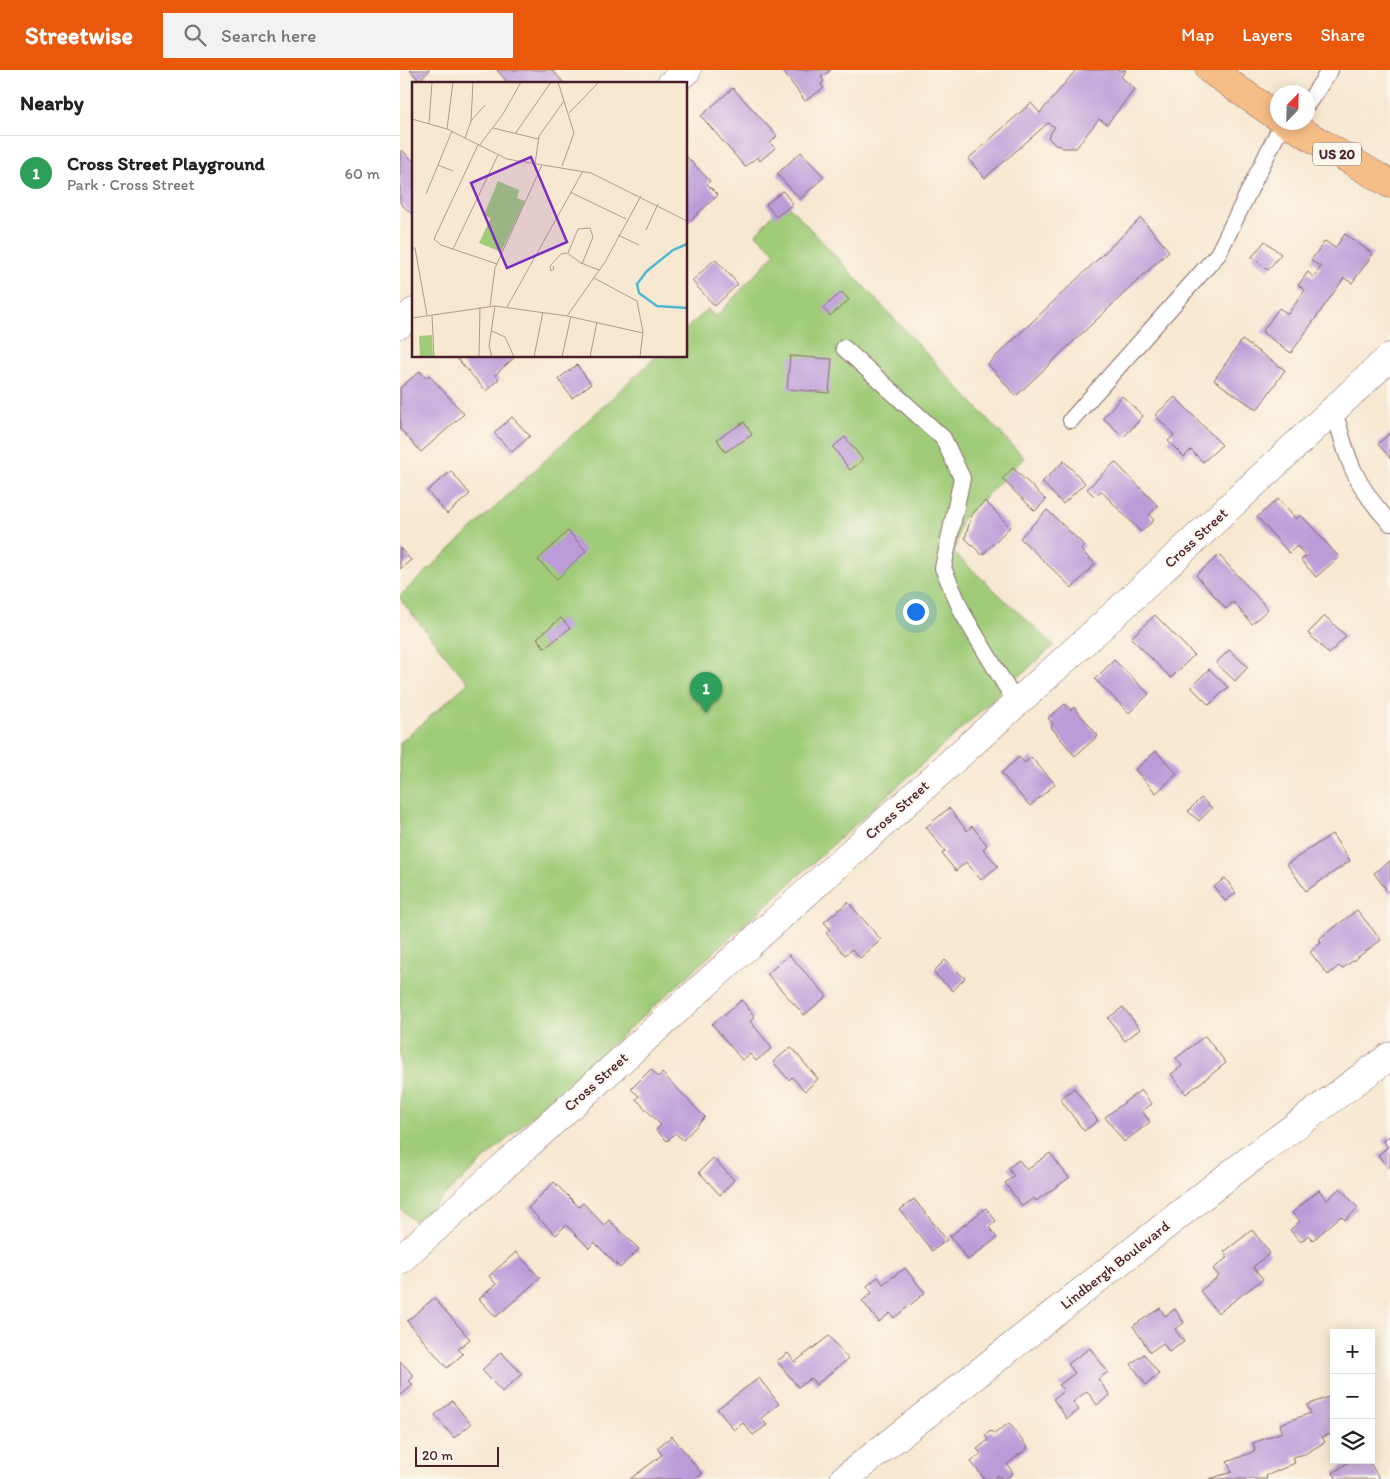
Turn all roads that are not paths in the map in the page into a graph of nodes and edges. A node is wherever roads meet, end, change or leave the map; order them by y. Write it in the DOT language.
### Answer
graph roads {
  1 [pos="686,70"];
  2 [pos="1210,70"];
  3 [pos="1330,70"];
  4 [pos="673,82"];
  5 [pos="1315,92"];
  6 [pos="1270,111"];
  7 [pos="1283,130"];
  8 [pos="1300,130"];
  9 [pos="1390,184"];
  10 [pos="412,314"];
  11 [pos="400,324"];
  12 [pos="844,348"];
  13 [pos="1390,357"];
  14 [pos="1334,409"];
  15 [pos="1071,420"];
  16 [pos="1390,523"];
  17 [pos="1016,703"];
  18 [pos="1390,1056"];
  19 [pos="400,1260"];
  20 [pos="844,1479"];
  1 -- 4 [label="street"];
  2 -- 6 [label="main road, US 20"];
  3 -- 5 [label="lane"];
  7 -- 15 [label="lane"];
  8 -- 9 [label="main road, US 20"];
  10 -- 11 [label="street"];
  12 -- 17 [label="lane"];
  13 -- 14 [label="street, Cross Street"];
  14 -- 16 [label="lane"];
  14 -- 17 [label="street, Cross Street"];
  17 -- 19 [label="street, Cross Street"];
  18 -- 20 [label="street, Lindbergh Boulevard"];
}
